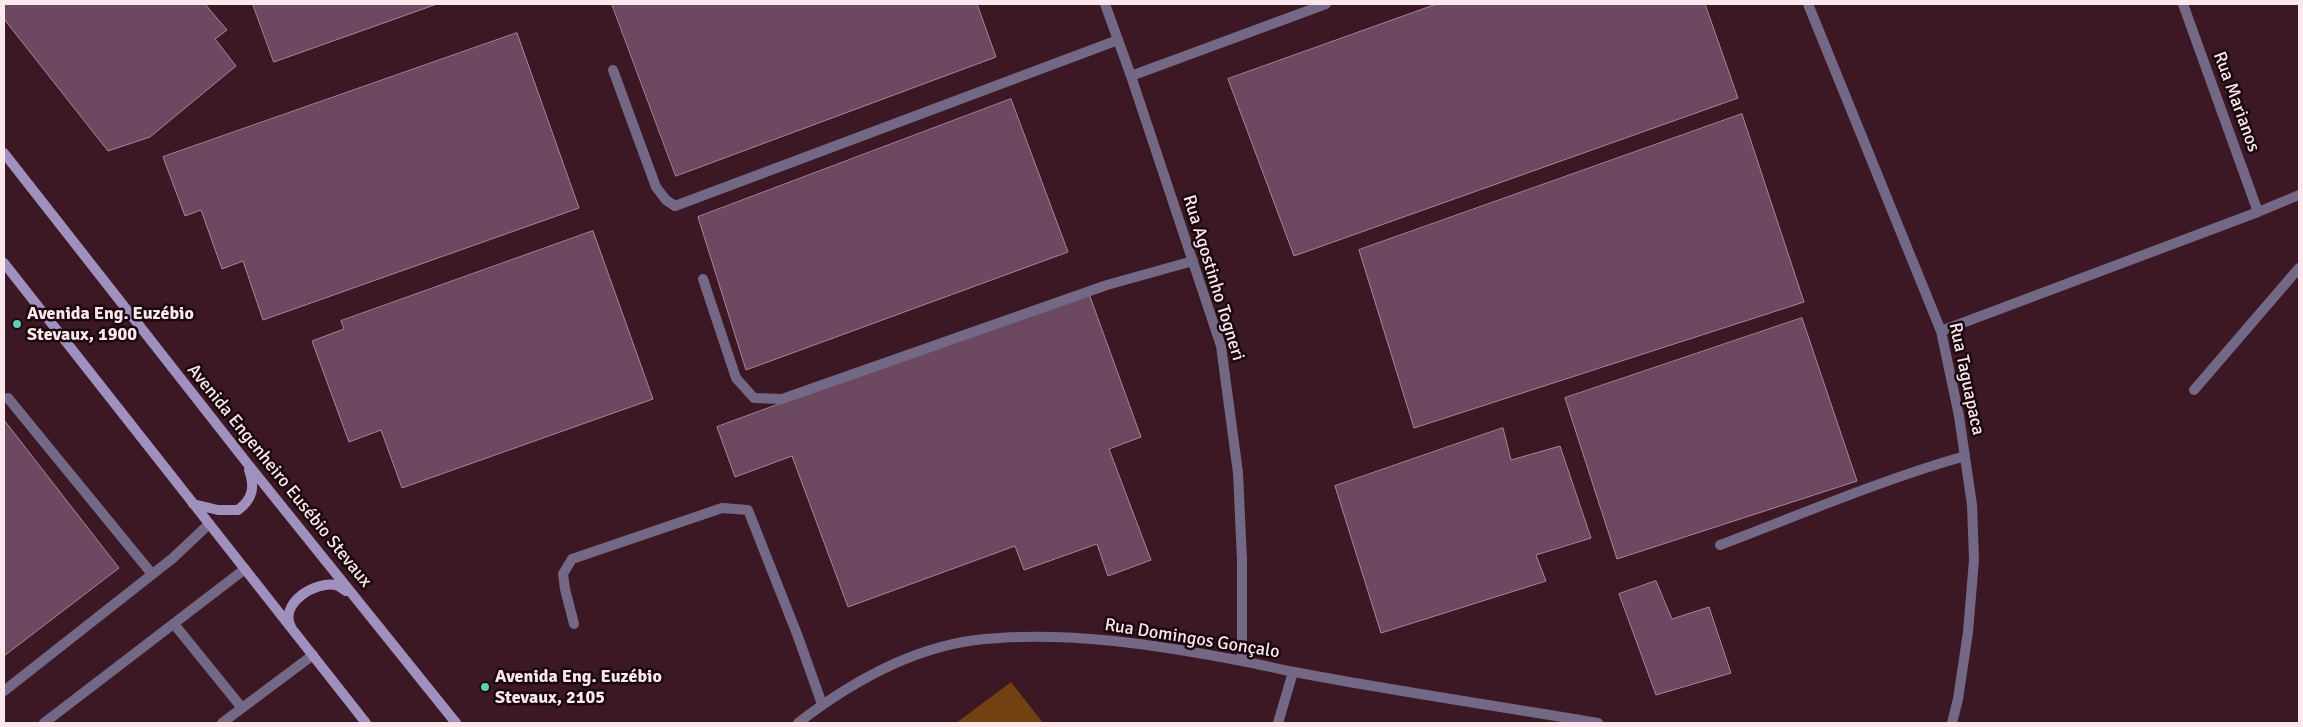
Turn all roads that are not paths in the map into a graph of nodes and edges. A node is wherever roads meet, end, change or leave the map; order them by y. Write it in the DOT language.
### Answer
graph roads {
  1 [pos="1105,4"];
  2 [pos="1326,4"];
  3 [pos="1808,4"];
  4 [pos="2183,4"];
  5 [pos="2192,4"];
  6 [pos="2187,16"];
  7 [pos="1118,40"];
  8 [pos="614,70"];
  9 [pos="1131,76"];
  10 [pos="4,153"];
  11 [pos="2299,195"];
  12 [pos="2258,212"];
  13 [pos="1193,261"];
  14 [pos="4,263"];
  15 [pos="2299,268"];
  16 [pos="704,279"];
  17 [pos="1941,331"];
  18 [pos="2194,390"];
  19 [pos="8,398"];
  20 [pos="1966,456"];
  21 [pos="246,463"];
  22 [pos="194,504"];
  23 [pos="208,524"];
  24 [pos="1720,544"];
  25 [pos="245,569"];
  26 [pos="152,574"];
  27 [pos="358,602"];
  28 [pos="174,624"];
  29 [pos="574,624"];
  30 [pos="295,633"];
  31 [pos="313,655"];
  32 [pos="1242,661"];
  33 [pos="1293,672"];
  34 [pos="4,690"];
  35 [pos="822,704"];
  36 [pos="242,708"];
  37 [pos="44,723"];
  38 [pos="222,723"];
  39 [pos="366,723"];
  40 [pos="456,723"];
  41 [pos="798,723"];
  42 [pos="1278,723"];
  43 [pos="1598,723"];
  44 [pos="1952,723"];
  1 -- 7 [label="street, Rua Agostinho Togneri"];
  2 -- 9 [label="street"];
  3 -- 17 [label="street, Rua Taguapaca"];
  4 -- 6 [label="street, Rua Marianos"];
  5 -- 6 [label="street"];
  6 -- 12 [label="street, Rua Marianos"];
  7 -- 8 [label="street"];
  7 -- 9 [label="street, Rua Agostinho Togneri"];
  9 -- 13 [label="street, Rua Agostinho Togneri"];
  10 -- 21 [label="main road, Avenida Engenheiro Eusébio Stevaux"];
  11 -- 12 [label="street"];
  12 -- 17 [label="street"];
  13 -- 16 [label="street"];
  13 -- 32 [label="street, Rua Agostinho Togneri"];
  14 -- 22 [label="main road"];
  15 -- 18 [label="street"];
  17 -- 20 [label="street, Rua Taguapaca"];
  19 -- 26 [label="street"];
  20 -- 24 [label="street"];
  20 -- 44 [label="street, Rua Taguapaca"];
  21 -- 22 [label="main road"];
  21 -- 27 [label="main road, Avenida Engenheiro Eusébio Stevaux"];
  22 -- 23 [label="main road"];
  23 -- 25 [label="main road"];
  23 -- 26 [label="street"];
  25 -- 28 [label="street"];
  25 -- 30 [label="main road"];
  26 -- 34 [label="street"];
  27 -- 30 [label="main road"];
  27 -- 40 [label="main road, Avenida Engenheiro Eusébio Stevaux"];
  28 -- 36 [label="street"];
  28 -- 37 [label="street"];
  29 -- 35 [label="street"];
  30 -- 31 [label="main road"];
  31 -- 36 [label="street"];
  31 -- 39 [label="main road"];
  32 -- 33 [label="street, Rua Domingos Gonçalo"];
  32 -- 35 [label="street, Rua Domingos Gonçalo"];
  33 -- 42 [label="street"];
  33 -- 43 [label="street, Rua Domingos Gonçalo"];
  35 -- 41 [label="street, Rua Domingos Gonçalo"];
  36 -- 38 [label="street"];
}
